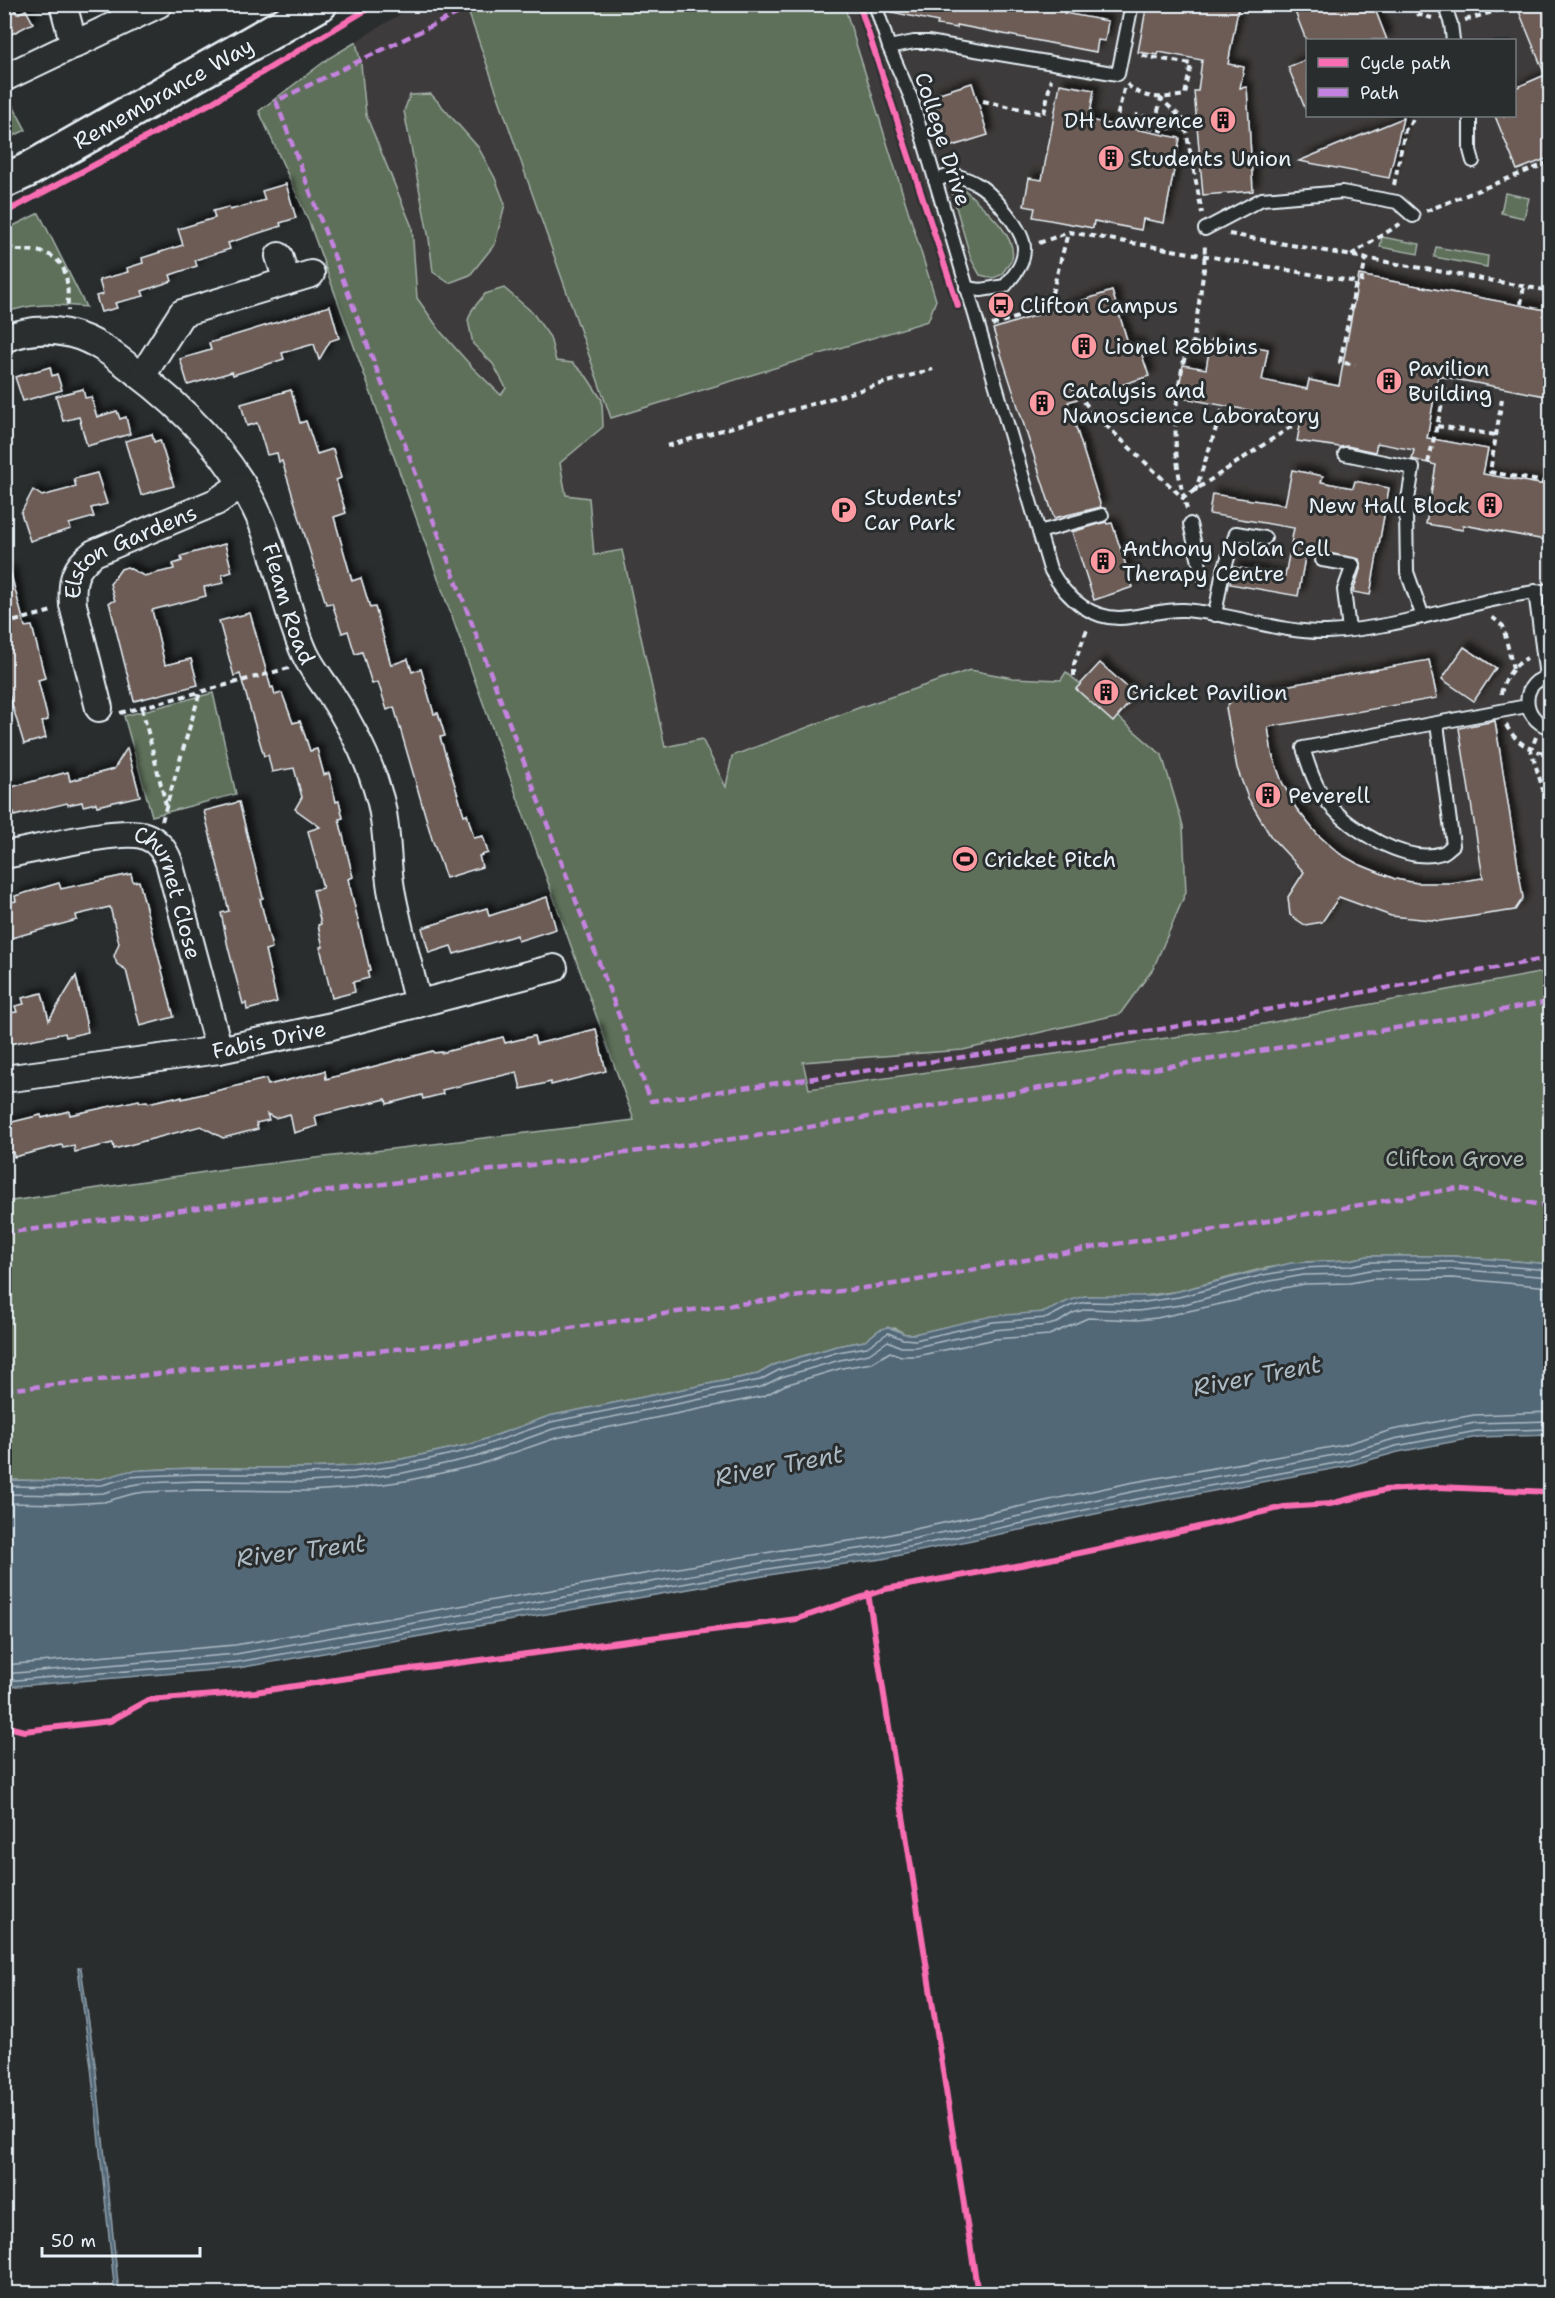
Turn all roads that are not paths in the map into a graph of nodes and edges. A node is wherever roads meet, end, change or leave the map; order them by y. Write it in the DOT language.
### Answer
graph roads {
  1 [pos="63,4"];
  2 [pos="159,4"];
  3 [pos="320,4"];
  4 [pos="875,4"];
  5 [pos="1132,4"];
  6 [pos="1444,4"];
  7 [pos="1453,39"];
  8 [pos="74,45"];
  9 [pos="889,47"];
  10 [pos="4,78"];
  11 [pos="1470,117"];
  12 [pos="1473,161"];
  13 [pos="4,181"];
  14 [pos="935,181"];
  15 [pos="1413,216"];
  16 [pos="1205,230"];
  17 [pos="279,256"];
  18 [pos="311,274"];
  19 [pos="287,281"];
  20 [pos="966,288"];
  21 [pos="4,339"];
  22 [pos="141,376"];
  23 [pos="1345,454"];
  24 [pos="242,484"];
  25 [pos="1102,515"];
  26 [pos="1189,519"];
  27 [pos="1039,532"];
  28 [pos="1265,538"];
  29 [pos="1322,560"];
  30 [pos="1202,574"];
  31 [pos="1551,590"];
  32 [pos="1535,591"];
  33 [pos="1215,615"];
  34 [pos="1423,617"];
  35 [pos="1349,630"];
  36 [pos="1548,677"];
  37 [pos="89,695"];
  38 [pos="1527,706"];
  39 [pos="1437,724"];
  40 [pos="1546,726"];
  41 [pos="4,855"];
  42 [pos="554,968"];
  43 [pos="418,1004"];
  44 [pos="219,1050"];
  45 [pos="4,1080"];
  1 -- 8 [label="street"];
  2 -- 8 [label="street"];
  3 -- 13 [label="highway, Remembrance Way"];
  4 -- 9 [label="lane, College Drive"];
  5 -- 9 [label="lane"];
  6 -- 7 [label="lane"];
  8 -- 10 [label="street"];
  9 -- 14 [label="lane, College Drive"];
  11 -- 12 [label="lane"];
  14 -- 20 [label="lane, College Drive"];
  14 -- 20 [label="lane"];
  15 -- 16 [label="lane"];
  17 -- 19 [label="street"];
  18 -- 19 [label="street"];
  19 -- 22 [label="street"];
  20 -- 27 [label="lane, College Drive"];
  21 -- 22 [label="street, Fleam Road"];
  22 -- 24 [label="street, Fleam Road"];
  23 -- 34 [label="lane"];
  24 -- 37 [label="street, Elston Gardens"];
  24 -- 43 [label="street, Fleam Road"];
  25 -- 27 [label="lane"];
  26 -- 30 [label="lane"];
  27 -- 33 [label="lane, College Drive"];
  28 -- 33 [label="lane"];
  29 -- 35 [label="lane"];
  31 -- 32 [label="lane"];
  32 -- 34 [label="lane"];
  32 -- 36 [label="lane"];
  33 -- 35 [label="lane"];
  34 -- 35 [label="lane"];
  36 -- 38 [label="lane"];
  38 -- 39 [label="lane"];
  38 -- 40 [label="lane"];
  39 -- 39 [label="lane"];
  41 -- 44 [label="street, Churnet Close"];
  42 -- 43 [label="street, Fabis Drive"];
  43 -- 44 [label="street, Fabis Drive"];
  44 -- 45 [label="street, Fabis Drive"];
}
